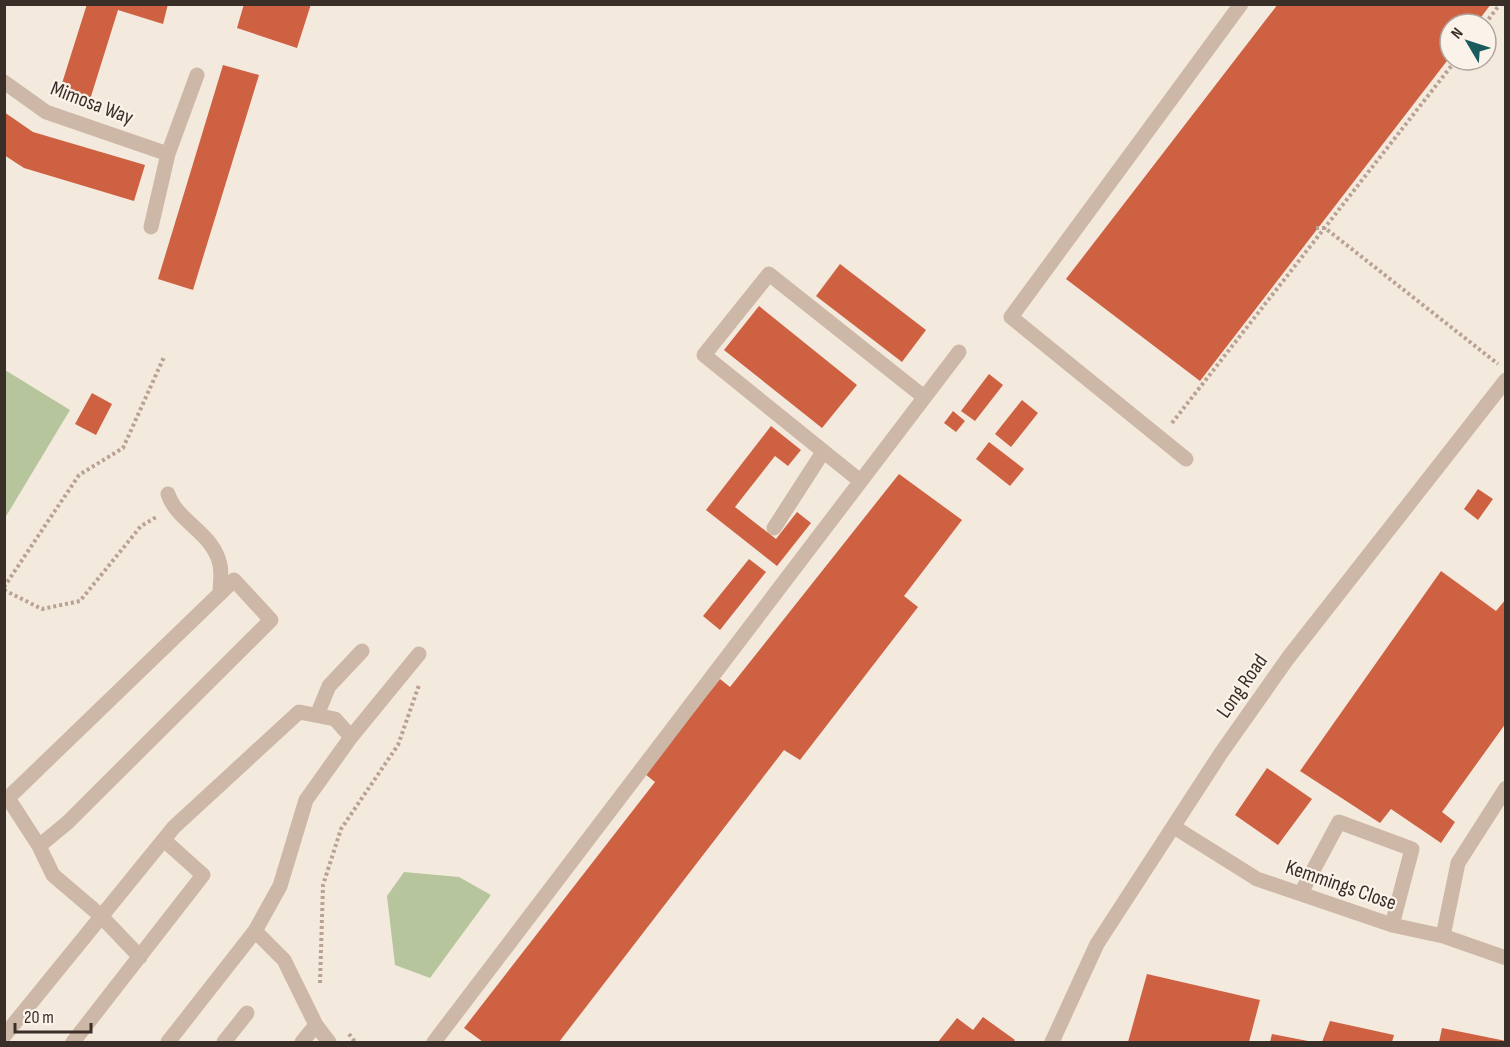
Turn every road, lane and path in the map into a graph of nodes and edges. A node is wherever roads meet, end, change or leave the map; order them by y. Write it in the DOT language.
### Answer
graph roads {
  1 [pos="1241,4"];
  2 [pos="1447,72"];
  3 [pos="197,75"];
  4 [pos="4,82"];
  5 [pos="168,154"];
  6 [pos="151,227"];
  7 [pos="1316,228"];
  8 [pos="1325,228"];
  9 [pos="959,352"];
  10 [pos="164,357"];
  11 [pos="1506,370"];
  12 [pos="1506,380"];
  13 [pos="924,397"];
  14 [pos="1167,429"];
  15 [pos="823,452"];
  16 [pos="1186,459"];
  17 [pos="859,480"];
  18 [pos="170,500"];
  19 [pos="774,528"];
  20 [pos="4,589"];
  21 [pos="220,594"];
  22 [pos="362,651"];
  23 [pos="414,659"];
  24 [pos="317,715"];
  25 [pos="351,737"];
  26 [pos="1506,788"];
  27 [pos="1174,827"];
  28 [pos="164,840"];
  29 [pos="39,846"];
  30 [pos="1301,893"];
  31 [pos="100,915"];
  32 [pos="1392,925"];
  33 [pos="255,931"];
  34 [pos="1443,936"];
  35 [pos="140,957"];
  36 [pos="1506,958"];
  37 [pos="322,989"];
  38 [pos="247,1013"];
  39 [pos="316,1025"];
  40 [pos="4,1036"];
  41 [pos="73,1042"];
  42 [pos="168,1042"];
  43 [pos="224,1042"];
  44 [pos="302,1042"];
  45 [pos="329,1042"];
  46 [pos="434,1042"];
  47 [pos="1052,1042"];
  1 -- 16 [label="street"];
  2 -- 8 [label="path"];
  3 -- 5 [label="street"];
  4 -- 5 [label="street, Mimosa Way"];
  5 -- 6 [label="street"];
  7 -- 8 [label="path"];
  8 -- 11 [label="path"];
  8 -- 14 [label="path"];
  9 -- 13 [label="street"];
  10 -- 20 [label="path"];
  12 -- 27 [label="street, Long Road"];
  13 -- 15 [label="street"];
  13 -- 17 [label="street"];
  15 -- 17 [label="street"];
  15 -- 19 [label="street"];
  17 -- 46 [label="street"];
  18 -- 20 [label="path"];
  18 -- 21 [label="street"];
  21 -- 29 [label="street"];
  21 -- 29 [label="street"];
  22 -- 24 [label="street"];
  23 -- 25 [label="street"];
  23 -- 37 [label="path"];
  24 -- 25 [label="street"];
  24 -- 28 [label="street"];
  25 -- 33 [label="street"];
  26 -- 34 [label="street"];
  27 -- 30 [label="street, Kemmings Close"];
  27 -- 47 [label="street, Long Road"];
  28 -- 31 [label="street"];
  28 -- 35 [label="street"];
  29 -- 31 [label="street"];
  30 -- 32 [label="street, Kemmings Close"];
  30 -- 32 [label="street"];
  31 -- 35 [label="street"];
  31 -- 40 [label="street"];
  32 -- 34 [label="street, Kemmings Close"];
  33 -- 39 [label="street"];
  33 -- 42 [label="street"];
  34 -- 36 [label="street, Kemmings Close"];
  35 -- 41 [label="street"];
  38 -- 43 [label="street"];
  39 -- 44 [label="street"];
  39 -- 45 [label="street"];
}
